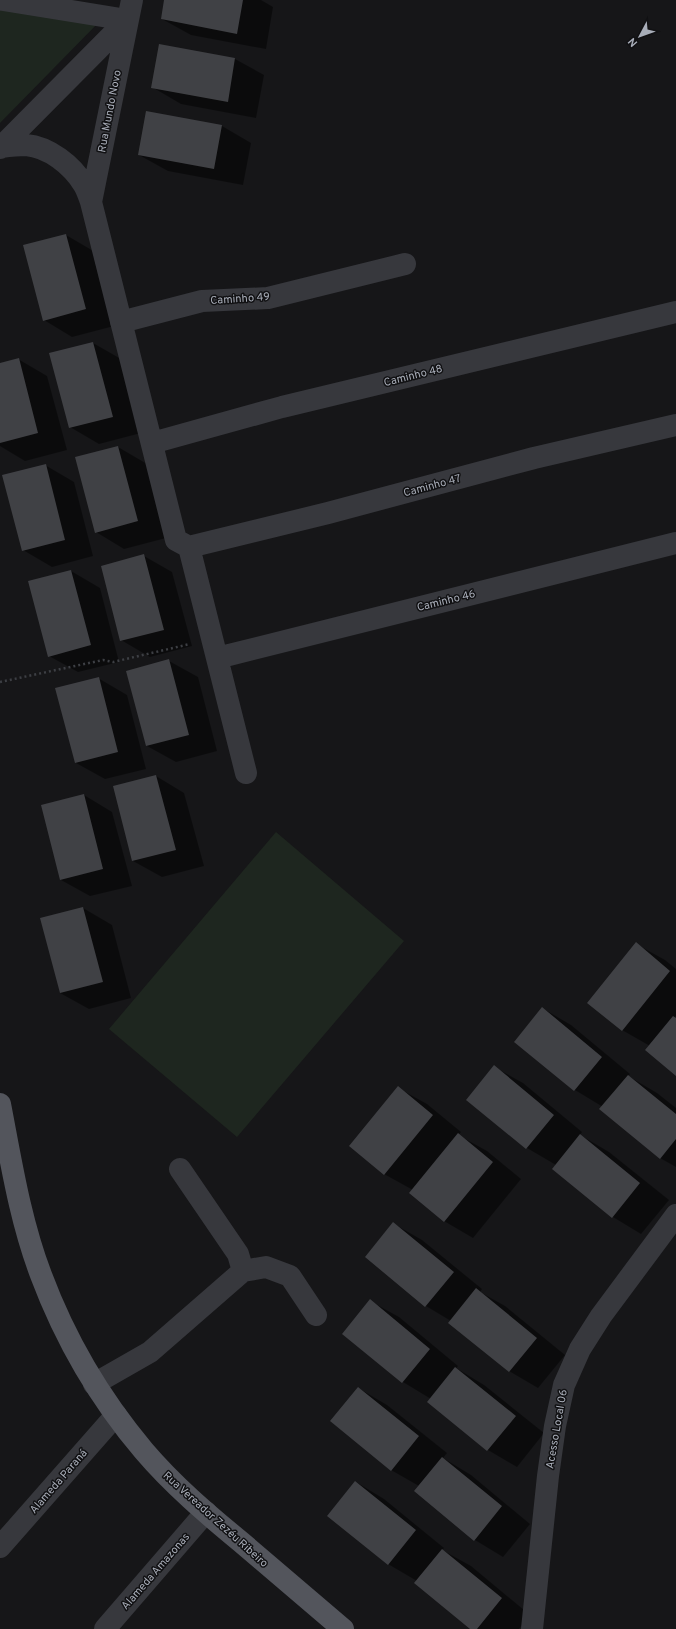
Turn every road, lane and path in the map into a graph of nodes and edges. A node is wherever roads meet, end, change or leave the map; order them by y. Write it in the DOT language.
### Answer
graph roads {
  1 [pos="3,0"];
  2 [pos="130,10"];
  3 [pos="1,147"];
  4 [pos="91,202"];
  5 [pos="405,264"];
  6 [pos="676,312"];
  7 [pos="121,322"];
  8 [pos="676,425"];
  9 [pos="152,443"];
  10 [pos="676,543"];
  11 [pos="189,547"];
  12 [pos="214,648"];
  13 [pos="0,682"];
  14 [pos="246,773"];
  15 [pos="0,1104"];
  16 [pos="180,1169"];
  17 [pos="676,1215"];
  18 [pos="243,1271"];
  19 [pos="316,1315"];
  20 [pos="94,1384"];
  21 [pos="116,1415"];
  22 [pos="206,1512"];
  23 [pos="0,1546"];
  24 [pos="105,1629"];
  25 [pos="343,1629"];
  26 [pos="532,1629"];
  1 -- 2 [label="street"];
  2 -- 3 [label="street"];
  2 -- 4 [label="street, Rua Mundo Novo"];
  3 -- 4 [label="street"];
  4 -- 7 [label="street"];
  5 -- 7 [label="street, Caminho 49"];
  6 -- 9 [label="street, Caminho 48"];
  7 -- 9 [label="street"];
  8 -- 11 [label="street, Caminho 47"];
  9 -- 11 [label="street"];
  10 -- 12 [label="street, Caminho 46"];
  11 -- 12 [label="street"];
  12 -- 13 [label="path"];
  12 -- 14 [label="street"];
  15 -- 20 [label="main road, Rua Vereador Zezéu Ribeiro"];
  16 -- 18 [label="street"];
  17 -- 26 [label="street, Acesso Local 06"];
  18 -- 19 [label="street"];
  18 -- 20 [label="street"];
  20 -- 21 [label="main road, Rua Vereador Zezéu Ribeiro"];
  21 -- 22 [label="main road, Rua Vereador Zezéu Ribeiro"];
  21 -- 23 [label="street, Alameda Paraná"];
  22 -- 24 [label="street, Alameda Amazonas"];
  22 -- 25 [label="main road, Rua Vereador Zezéu Ribeiro"];
}
